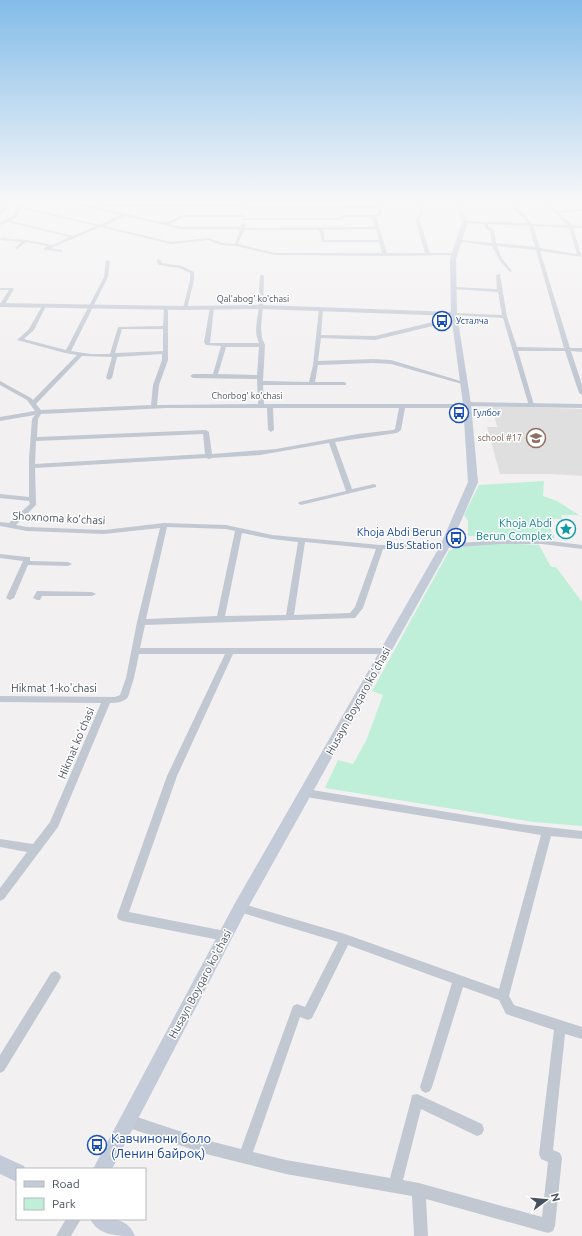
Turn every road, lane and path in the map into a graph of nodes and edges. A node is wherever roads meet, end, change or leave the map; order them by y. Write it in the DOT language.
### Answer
graph roads {
  1 [pos="453,259"];
  2 [pos="499,259"];
  3 [pos="541,259"];
  4 [pos="159,260"];
  5 [pos="108,261"];
  6 [pos="510,271"];
  7 [pos="498,275"];
  8 [pos="262,276"];
  9 [pos="453,288"];
  10 [pos="0,289"];
  11 [pos="500,291"];
  12 [pos="1,305"];
  13 [pos="44,306"];
  14 [pos="91,307"];
  15 [pos="261,307"];
  16 [pos="166,308"];
  17 [pos="185,308"];
  18 [pos="212,308"];
  19 [pos="321,309"];
  20 [pos="505,317"];
  21 [pos="454,318"];
  22 [pos="165,327"];
  23 [pos="318,336"];
  24 [pos="224,345"];
  25 [pos="262,345"];
  26 [pos="515,349"];
  27 [pos="567,350"];
  28 [pos="582,350"];
  29 [pos="67,352"];
  30 [pos="164,352"];
  31 [pos="81,354"];
  32 [pos="114,355"];
  33 [pos="317,363"];
  34 [pos="193,376"];
  35 [pos="215,376"];
  36 [pos="109,378"];
  37 [pos="260,380"];
  38 [pos="0,383"];
  39 [pos="312,383"];
  40 [pos="464,383"];
  41 [pos="344,384"];
  42 [pos="582,393"];
  43 [pos="32,404"];
  44 [pos="261,405"];
  45 [pos="270,405"];
  46 [pos="467,405"];
  47 [pos="531,405"];
  48 [pos="154,406"];
  49 [pos="402,406"];
  50 [pos="582,406"];
  51 [pos="39,412"];
  52 [pos="0,419"];
  53 [pos="271,430"];
  54 [pos="35,439"];
  55 [pos="331,441"];
  56 [pos="208,457"];
  57 [pos="32,466"];
  58 [pos="374,486"];
  59 [pos="350,492"];
  60 [pos="0,496"];
  61 [pos="33,499"];
  62 [pos="301,503"];
  63 [pos="0,524"];
  64 [pos="164,525"];
  65 [pos="10,526"];
  66 [pos="239,530"];
  67 [pos="302,540"];
  68 [pos="445,546"];
  69 [pos="380,547"];
  70 [pos="582,547"];
  71 [pos="0,556"];
  72 [pos="25,563"];
  73 [pos="68,564"];
  74 [pos="92,594"];
  75 [pos="10,598"];
  76 [pos="37,598"];
  77 [pos="290,617"];
  78 [pos="220,619"];
  79 [pos="140,622"];
  80 [pos="135,651"];
  81 [pos="385,651"];
  82 [pos="230,652"];
  83 [pos="0,699"];
  84 [pos="107,700"];
  85 [pos="306,793"];
  86 [pos="547,831"];
  87 [pos="582,835"];
  88 [pos="0,843"];
  89 [pos="35,849"];
  90 [pos="0,896"];
  91 [pos="240,908"];
  92 [pos="225,936"];
  93 [pos="345,939"];
  94 [pos="55,977"];
  95 [pos="459,980"];
  96 [pos="503,996"];
  97 [pos="560,1026"];
  98 [pos="582,1033"];
  99 [pos="0,1067"];
  100 [pos="426,1087"];
  101 [pos="128,1121"];
  102 [pos="477,1129"];
  103 [pos="245,1157"];
  104 [pos="0,1164"];
  105 [pos="103,1168"];
  106 [pos="16,1172"];
  107 [pos="395,1186"];
  108 [pos="418,1190"];
  109 [pos="73,1220"];
  110 [pos="101,1220"];
  111 [pos="63,1236"];
  112 [pos="125,1236"];
  113 [pos="421,1236"];
  1 -- 9 [label="main road, Husayn Boyqaro ko'chasi"];
  2 -- 6 [label="street"];
  3 -- 27 [label="street"];
  4 -- 17 [label="street"];
  5 -- 14 [label="street"];
  7 -- 11 [label="street"];
  8 -- 15 [label="street"];
  9 -- 11 [label="street"];
  9 -- 21 [label="main road, Husayn Boyqaro ko'chasi"];
  10 -- 12 [label="street"];
  11 -- 20 [label="street"];
  12 -- 13 [label="street, Qal'abog' ko'chasi"];
  13 -- 14 [label="street, Qal'abog' ko'chasi"];
  13 -- 29 [label="street"];
  14 -- 16 [label="street, Qal'abog' ko'chasi"];
  14 -- 29 [label="street"];
  15 -- 18 [label="street, Qal'abog' ko'chasi"];
  15 -- 19 [label="street, Qal'abog' ko'chasi"];
  15 -- 25 [label="street"];
  16 -- 17 [label="street, Qal'abog' ko'chasi"];
  16 -- 22 [label="street"];
  17 -- 18 [label="street, Qal'abog' ko'chasi"];
  18 -- 24 [label="street"];
  19 -- 21 [label="street, Qal'abog' ko'chasi"];
  19 -- 23 [label="street"];
  20 -- 21 [label="street, Qal'abog' ko'chasi"];
  20 -- 26 [label="street"];
  21 -- 23 [label="street"];
  21 -- 40 [label="main road, Husayn Boyqaro ko'chasi"];
  22 -- 30 [label="street"];
  22 -- 32 [label="street"];
  23 -- 33 [label="street"];
  24 -- 25 [label="street"];
  24 -- 35 [label="street"];
  25 -- 37 [label="street"];
  26 -- 27 [label="street"];
  26 -- 47 [label="street"];
  27 -- 28 [label="street"];
  27 -- 42 [label="street"];
  29 -- 31 [label="street"];
  30 -- 32 [label="street"];
  30 -- 48 [label="street"];
  31 -- 32 [label="street"];
  31 -- 43 [label="street"];
  32 -- 36 [label="street"];
  33 -- 39 [label="street"];
  33 -- 40 [label="street"];
  34 -- 35 [label="street"];
  35 -- 37 [label="street"];
  37 -- 39 [label="street"];
  37 -- 44 [label="street"];
  38 -- 43 [label="street"];
  39 -- 41 [label="street"];
  40 -- 46 [label="main road, Husayn Boyqaro ko'chasi"];
  43 -- 51 [label="street"];
  44 -- 45 [label="street, Сhorbog' ko'chasi"];
  44 -- 48 [label="street, Сhorbog' ko'chasi"];
  45 -- 49 [label="street, Сhorbog' ko'chasi"];
  45 -- 53 [label="street"];
  46 -- 47 [label="street"];
  46 -- 49 [label="street, Сhorbog' ko'chasi"];
  46 -- 68 [label="main road, Husayn Boyqaro ko'chasi"];
  47 -- 50 [label="street"];
  48 -- 51 [label="street, Сhorbog' ko'chasi"];
  49 -- 55 [label="street"];
  51 -- 52 [label="street, Сhorbog' ko'chasi"];
  51 -- 54 [label="street"];
  54 -- 56 [label="street"];
  54 -- 57 [label="street"];
  55 -- 56 [label="street"];
  55 -- 59 [label="street"];
  56 -- 57 [label="street"];
  57 -- 61 [label="street"];
  58 -- 59 [label="street"];
  59 -- 62 [label="street"];
  60 -- 61 [label="street"];
  61 -- 65 [label="street"];
  63 -- 65 [label="street, Shoxnoma ko'chasi"];
  64 -- 65 [label="street, Shoxnoma ko'chasi"];
  64 -- 66 [label="street, Shoxnoma ko'chasi"];
  64 -- 79 [label="street, Hikmat ko'chasi"];
  66 -- 67 [label="street, Shoxnoma ko'chasi"];
  66 -- 78 [label="street"];
  67 -- 69 [label="street, Shoxnoma ko'chasi"];
  67 -- 77 [label="street"];
  68 -- 69 [label="street, Shoxnoma ko'chasi"];
  68 -- 70 [label="street, Shoxnoma ko'chasi"];
  68 -- 81 [label="main road, Husayn Boyqaro ko'chasi"];
  69 -- 77 [label="street"];
  71 -- 72 [label="street"];
  72 -- 73 [label="street"];
  72 -- 75 [label="street"];
  74 -- 76 [label="street"];
  77 -- 78 [label="street"];
  78 -- 79 [label="street"];
  79 -- 80 [label="street, Hikmat ko'chasi"];
  80 -- 82 [label="street"];
  80 -- 84 [label="street, Hikmat ko'chasi"];
  81 -- 82 [label="street"];
  81 -- 85 [label="main road, Husayn Boyqaro ko'chasi"];
  82 -- 92 [label="street"];
  83 -- 84 [label="street, Hikmat 1-ko'chasi"];
  84 -- 89 [label="street, Hikmat ko'chasi"];
  85 -- 86 [label="street"];
  85 -- 91 [label="main road, Husayn Boyqaro ko'chasi"];
  86 -- 87 [label="street"];
  86 -- 96 [label="street"];
  88 -- 89 [label="street"];
  89 -- 90 [label="street, Hikmat ko'chasi"];
  91 -- 92 [label="main road, Husayn Boyqaro ko'chasi"];
  91 -- 93 [label="street"];
  92 -- 101 [label="main road, Husayn Boyqaro ko'chasi"];
  93 -- 95 [label="street"];
  93 -- 103 [label="street"];
  94 -- 99 [label="street"];
  95 -- 96 [label="street"];
  95 -- 100 [label="street"];
  96 -- 97 [label="street"];
  97 -- 98 [label="street"];
  97 -- 108 [label="street"];
  101 -- 103 [label="street"];
  101 -- 105 [label="main road, Husayn Boyqaro ko'chasi"];
  102 -- 107 [label="street"];
  103 -- 107 [label="street"];
  104 -- 106 [label="main road"];
  107 -- 108 [label="street"];
  108 -- 113 [label="street"];
  109 -- 111 [label="street"];
  110 -- 112 [label="main road"];
}
